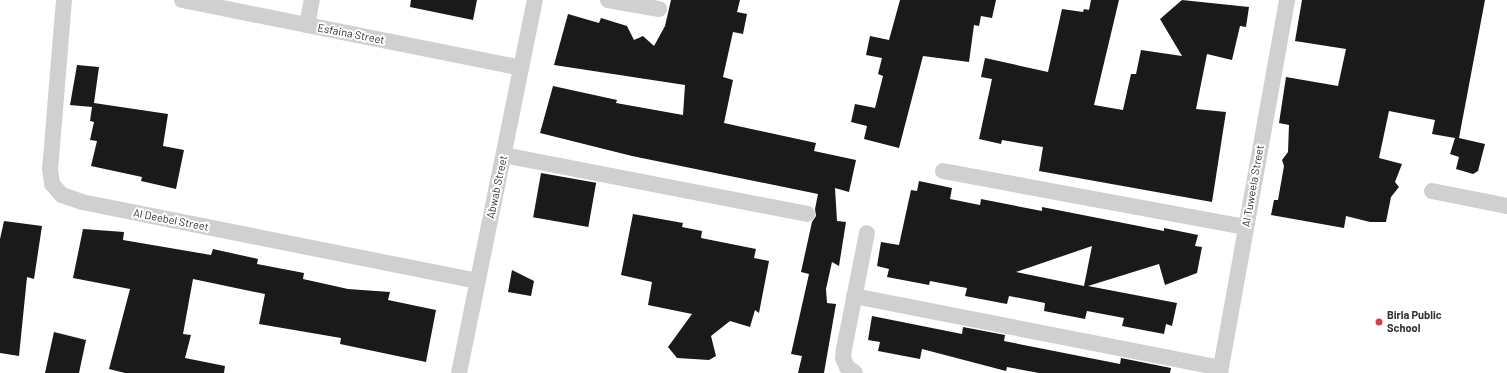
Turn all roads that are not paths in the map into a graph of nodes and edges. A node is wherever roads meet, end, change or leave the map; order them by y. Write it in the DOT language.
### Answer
graph roads {
  1 [pos="64,0"];
  2 [pos="182,0"];
  3 [pos="312,0"];
  4 [pos="535,0"];
  5 [pos="608,0"];
  6 [pos="1287,0"];
  7 [pos="659,9"];
  8 [pos="307,25"];
  9 [pos="521,68"];
  10 [pos="504,155"];
  11 [pos="943,171"];
  12 [pos="1432,191"];
  13 [pos="1507,206"];
  14 [pos="807,214"];
  15 [pos="1246,227"];
  16 [pos="867,233"];
  17 [pos="477,281"];
  18 [pos="854,296"];
  19 [pos="1220,371"];
  20 [pos="458,373"];
  21 [pos="855,373"];
  1 -- 17 [label="street, Al Deebel Street"];
  2 -- 8 [label="street, Esfaina Street"];
  3 -- 8 [label="street"];
  4 -- 9 [label="street, Abwab Street"];
  5 -- 7 [label="street"];
  6 -- 15 [label="street, Al Tuweela Street"];
  8 -- 9 [label="street, Esfaina Street"];
  9 -- 10 [label="street, Abwab Street"];
  10 -- 14 [label="street"];
  10 -- 17 [label="street, Abwab Street"];
  11 -- 15 [label="street"];
  12 -- 13 [label="street"];
  15 -- 19 [label="street, Al Tuweela Street"];
  16 -- 18 [label="street"];
  17 -- 20 [label="street, Abwab Street"];
  18 -- 19 [label="street"];
  18 -- 21 [label="street"];
}
